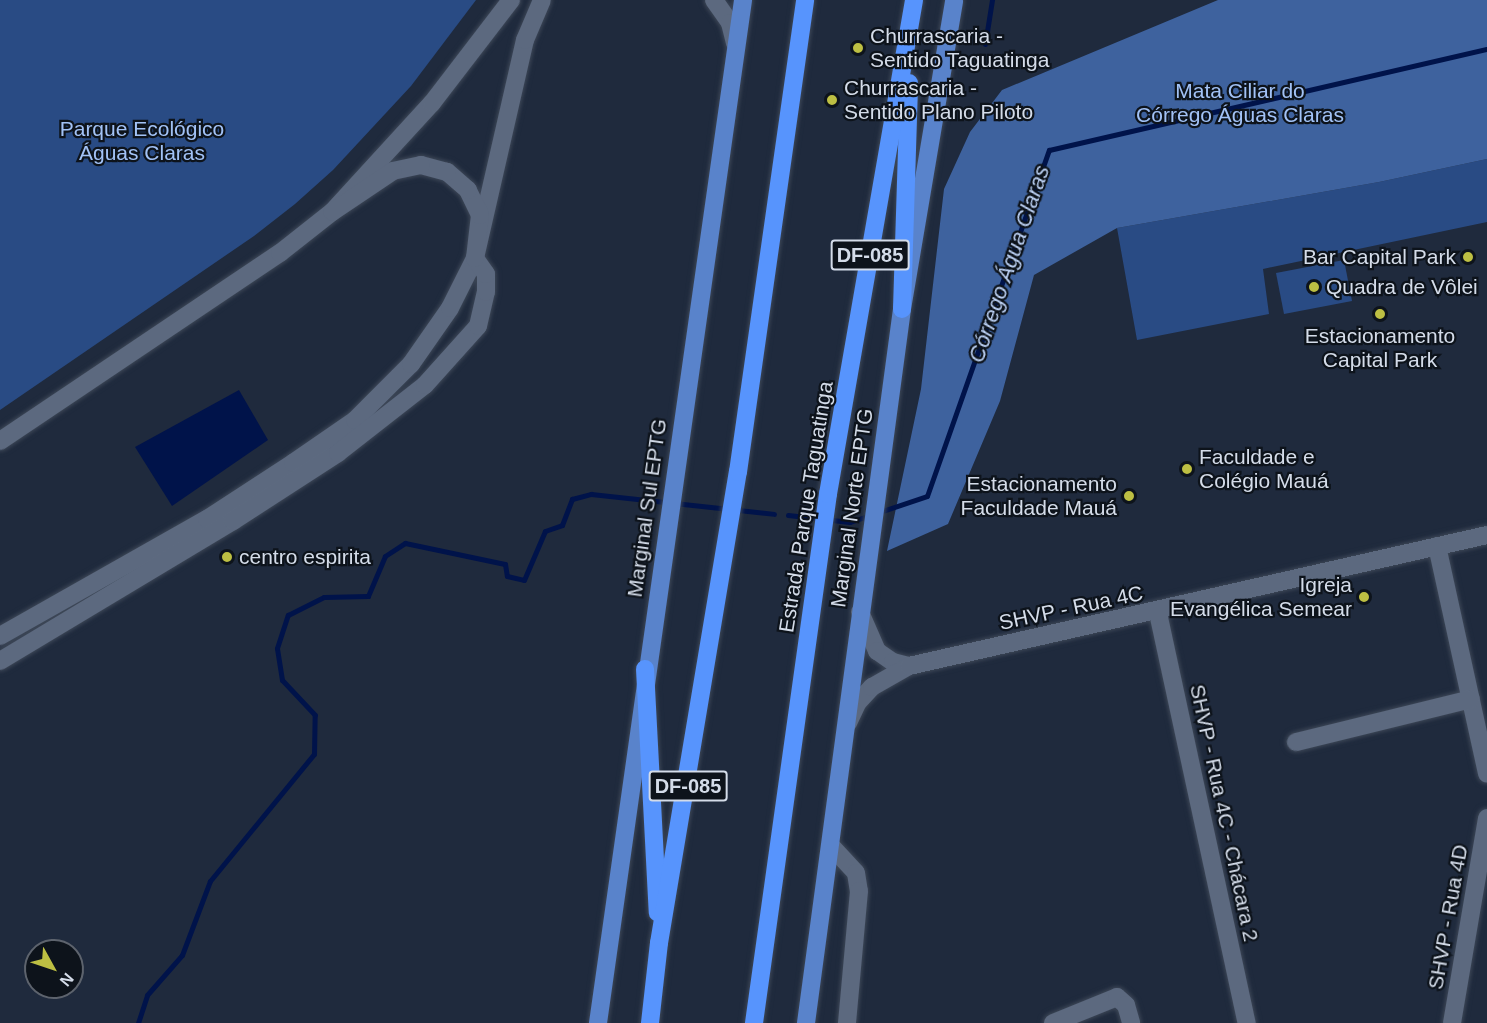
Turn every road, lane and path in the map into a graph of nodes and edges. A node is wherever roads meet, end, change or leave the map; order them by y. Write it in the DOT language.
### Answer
graph roads {
  1 [pos="511,0"];
  2 [pos="542,0"];
  3 [pos="714,0"];
  4 [pos="743,0"];
  5 [pos="805,0"];
  6 [pos="954,0"];
  7 [pos="960,0"];
  8 [pos="912,8"];
  9 [pos="950,19"];
  10 [pos="735,43"];
  11 [pos="332,212"];
  12 [pos="475,258"];
  13 [pos="902,309"];
  14 [pos="0,441"];
  15 [pos="1487,535"];
  16 [pos="1437,546"];
  17 [pos="860,612"];
  18 [pos="1158,613"];
  19 [pos="0,636"];
  20 [pos="0,661"];
  21 [pos="909,666"];
  22 [pos="645,669"];
  23 [pos="1471,699"];
  24 [pos="848,723"];
  25 [pos="1296,742"];
  26 [pos="1487,774"];
  27 [pos="1487,818"];
  28 [pos="832,847"];
  29 [pos="659,943"];
  30 [pos="598,1023"];
  31 [pos="650,1023"];
  32 [pos="754,1023"];
  33 [pos="806,1023"];
  34 [pos="848,1023"];
  35 [pos="1053,1023"];
  36 [pos="1131,1023"];
  37 [pos="1247,1023"];
  38 [pos="1452,1023"];
  1 -- 11 [label="street"];
  2 -- 12 [label="street"];
  3 -- 10 [label="street"];
  4 -- 10 [label="main road, Marginal Sul EPTG"];
  5 -- 29 [label="highway, DF-085"];
  6 -- 9 [label="main road, Marginal Norte EPTG"];
  7 -- 9 [label="street"];
  8 -- 13 [label="highway"];
  8 -- 32 [label="highway, Estrada Parque Taguatinga / DF-085"];
  9 -- 13 [label="main road, Marginal Norte EPTG"];
  10 -- 22 [label="main road, Marginal Sul EPTG"];
  11 -- 12 [label="street"];
  11 -- 14 [label="street"];
  12 -- 19 [label="street"];
  12 -- 20 [label="street"];
  13 -- 17 [label="main road, Marginal Norte EPTG"];
  15 -- 16 [label="street, SHVP - Rua 4C"];
  16 -- 18 [label="street, SHVP - Rua 4C"];
  16 -- 23 [label="street"];
  17 -- 21 [label="street"];
  17 -- 24 [label="main road, Marginal Norte EPTG"];
  18 -- 21 [label="street, SHVP - Rua 4C"];
  18 -- 37 [label="street, SHVP - Rua 4C - Chácara 2"];
  21 -- 24 [label="street, SHVP - Rua 4C"];
  22 -- 29 [label="highway"];
  22 -- 30 [label="main road, Marginal Sul EPTG"];
  23 -- 25 [label="street"];
  23 -- 26 [label="street"];
  24 -- 28 [label="main road, Marginal Norte EPTG"];
  27 -- 38 [label="street, SHVP - Rua 4D"];
  28 -- 33 [label="main road, Marginal Norte EPTG"];
  28 -- 34 [label="street"];
  29 -- 31 [label="highway, DF-085"];
  35 -- 36 [label="street"];
}
